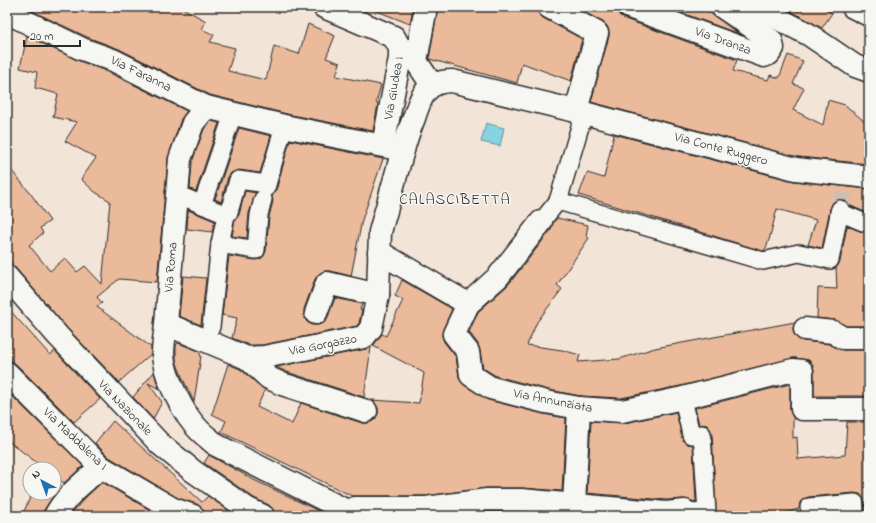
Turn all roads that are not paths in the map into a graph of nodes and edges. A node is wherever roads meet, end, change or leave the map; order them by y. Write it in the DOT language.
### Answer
graph roads {
  1 [pos="324,7"];
  2 [pos="426,7"];
  3 [pos="549,7"];
  4 [pos="629,7"];
  5 [pos="722,7"];
  6 [pos="755,7"];
  7 [pos="853,7"];
  8 [pos="10,14"];
  9 [pos="869,15"];
  10 [pos="869,71"];
  11 [pos="432,85"];
  12 [pos="206,107"];
  13 [pos="580,112"];
  14 [pos="233,114"];
  15 [pos="284,126"];
  16 [pos="393,148"];
  17 [pos="869,177"];
  18 [pos="265,190"];
  19 [pos="177,194"];
  20 [pos="561,202"];
  21 [pos="202,205"];
  22 [pos="226,215"];
  23 [pos="541,222"];
  24 [pos="863,222"];
  25 [pos="379,242"];
  26 [pos="220,244"];
  27 [pos="7,277"];
  28 [pos="378,295"];
  29 [pos="466,307"];
  30 [pos="316,313"];
  31 [pos="166,324"];
  32 [pos="211,327"];
  33 [pos="805,329"];
  34 [pos="869,338"];
  35 [pos="247,358"];
  36 [pos="7,373"];
  37 [pos="684,398"];
  38 [pos="579,408"];
  39 [pos="869,409"];
  40 [pos="366,411"];
  41 [pos="101,468"];
  42 [pos="574,505"];
  43 [pos="809,507"];
  44 [pos="685,511"];
  45 [pos="352,512"];
  46 [pos="178,514"];
  47 [pos="55,516"];
  48 [pos="263,516"];
  49 [pos="856,516"];
  1 -- 16 [label="street, Via Giudea I"];
  2 -- 11 [label="street"];
  3 -- 13 [label="street"];
  4 -- 5 [label="street, Via Dranza"];
  6 -- 10 [label="street"];
  7 -- 9 [label="street"];
  8 -- 12 [label="street, Via Faranna"];
  11 -- 13 [label="street, Via Conte Ruggero"];
  11 -- 16 [label="street"];
  12 -- 14 [label="street"];
  12 -- 19 [label="street, Via Roma"];
  13 -- 17 [label="street, Via Conte Ruggero"];
  13 -- 20 [label="street"];
  14 -- 15 [label="street"];
  14 -- 21 [label="street"];
  15 -- 16 [label="street"];
  15 -- 18 [label="street"];
  16 -- 25 [label="street, Via Gorgazzo"];
  18 -- 22 [label="street"];
  18 -- 26 [label="street"];
  19 -- 21 [label="street"];
  19 -- 31 [label="street, Via Roma"];
  20 -- 23 [label="street"];
  20 -- 24 [label="street"];
  21 -- 22 [label="street"];
  22 -- 26 [label="street"];
  23 -- 29 [label="street"];
  25 -- 28 [label="street, Via Gorgazzo"];
  25 -- 29 [label="street"];
  26 -- 32 [label="street"];
  27 -- 48 [label="street, Via Nazionale"];
  28 -- 30 [label="street"];
  28 -- 35 [label="street, Via Gorgazzo"];
  29 -- 38 [label="street, Via Annunziata"];
  31 -- 35 [label="street, Via Gorgazzo"];
  31 -- 45 [label="street, Via Roma"];
  33 -- 34 [label="street"];
  35 -- 40 [label="street, Via Gorgazzo"];
  36 -- 41 [label="street, Via Maddalena I"];
  37 -- 38 [label="street, Via Annunziata"];
  37 -- 39 [label="street, Via Annunziata"];
  37 -- 44 [label="street"];
  38 -- 42 [label="street"];
  41 -- 46 [label="street, Via Maddalena I"];
  41 -- 47 [label="street"];
  42 -- 44 [label="street"];
  42 -- 45 [label="street"];
  43 -- 49 [label="street"];
}
